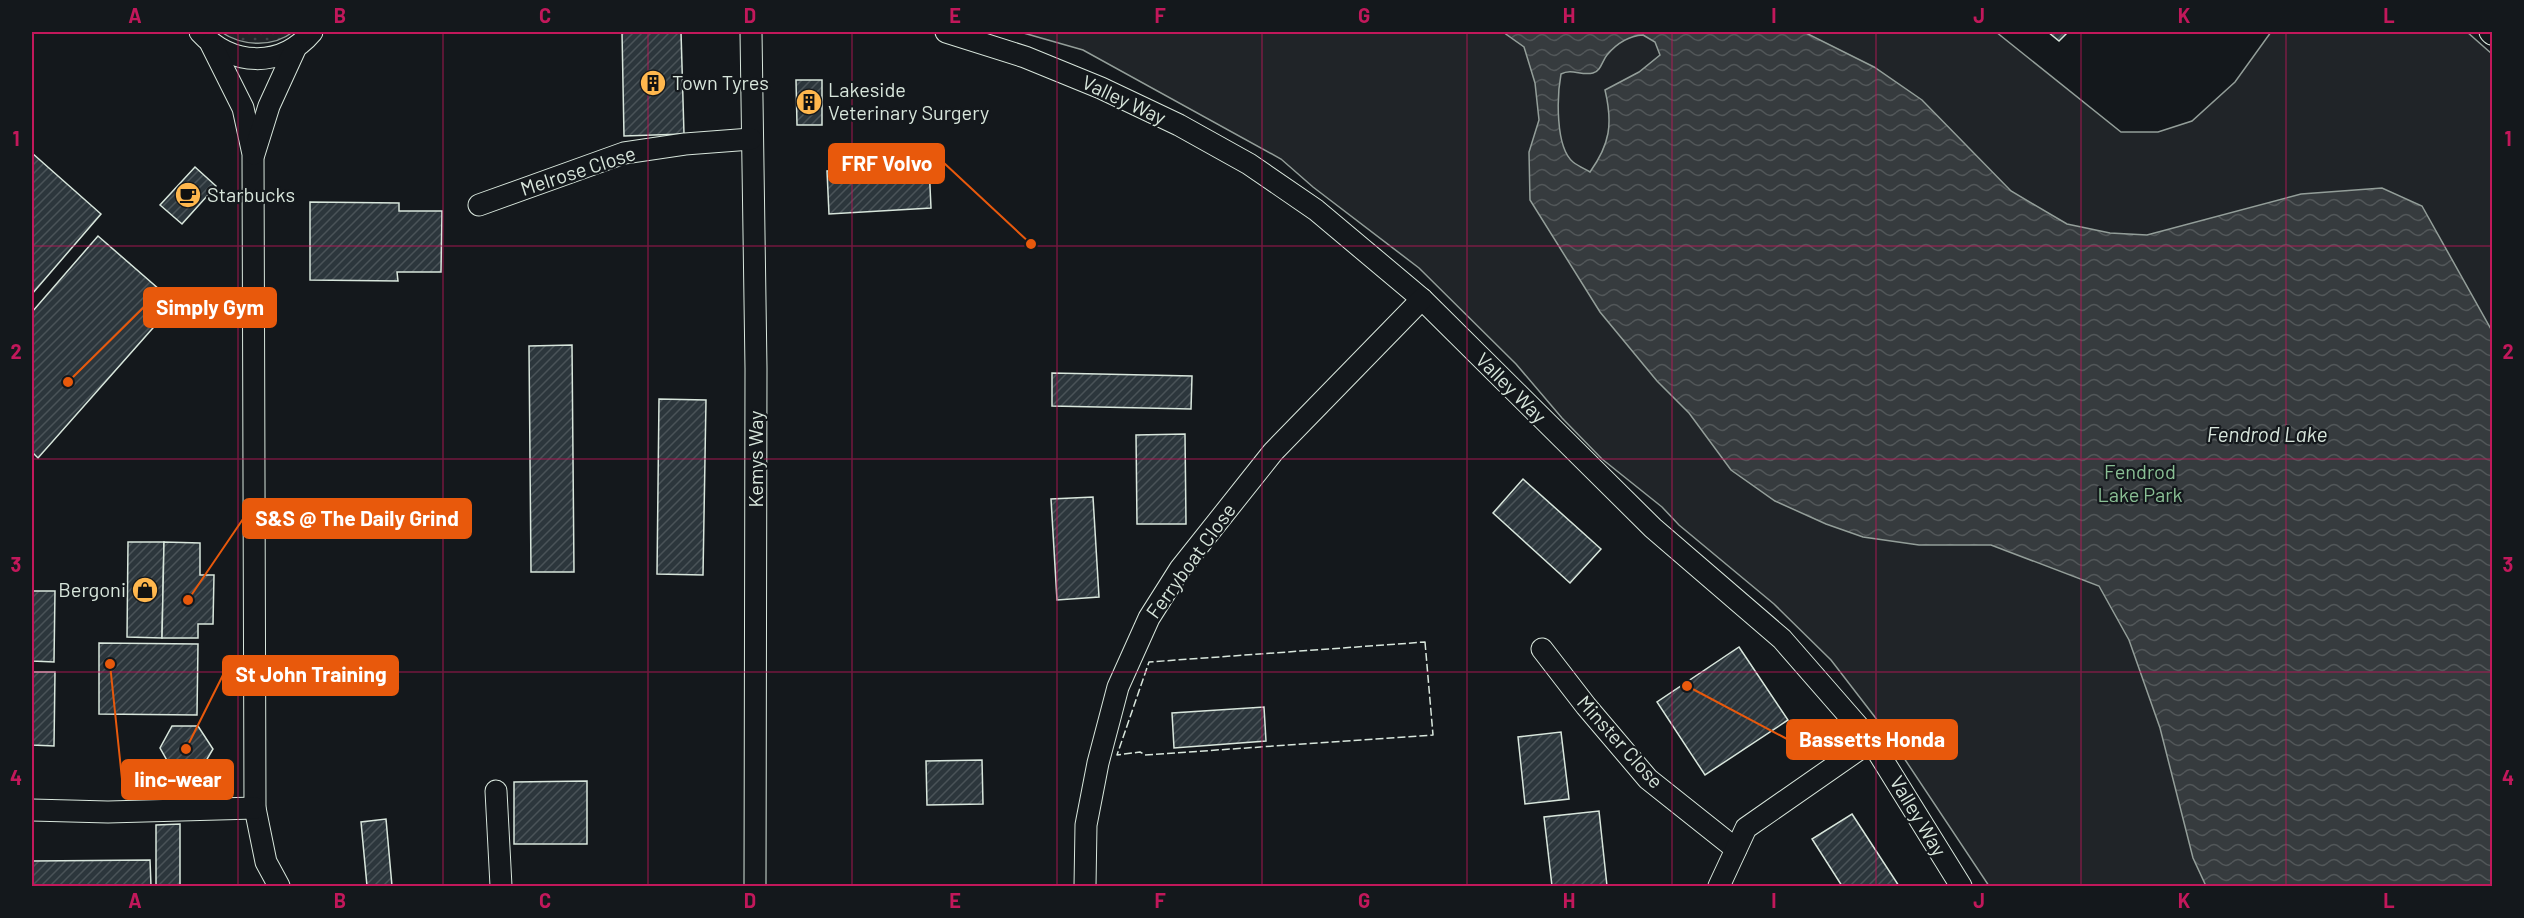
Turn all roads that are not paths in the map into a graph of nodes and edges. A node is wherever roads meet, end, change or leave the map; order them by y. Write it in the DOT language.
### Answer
graph roads {
  1 [pos="751,32"];
  2 [pos="946,32"];
  3 [pos="308,36"];
  4 [pos="206,38"];
  5 [pos="751,139"];
  6 [pos="254,154"];
  7 [pos="479,205"];
  8 [pos="1422,298"];
  9 [pos="1542,649"];
  10 [pos="1871,741"];
  11 [pos="496,792"];
  12 [pos="255,808"];
  13 [pos="32,810"];
  14 [pos="1736,849"];
  15 [pos="279,886"];
  16 [pos="501,886"];
  17 [pos="755,886"];
  18 [pos="1084,886"];
  19 [pos="1719,886"];
  20 [pos="1960,886"];
  1 -- 5 [label="street, Kemys Way"];
  2 -- 8 [label="street, Valley Way"];
  3 -- 4 [label="street"];
  3 -- 6 [label="street"];
  4 -- 6 [label="street"];
  5 -- 7 [label="street, Melrose Close"];
  5 -- 17 [label="street, Kemys Way"];
  6 -- 12 [label="street"];
  8 -- 10 [label="street, Valley Way"];
  8 -- 18 [label="street, Ferryboat Close"];
  9 -- 14 [label="street, Minster Close"];
  10 -- 14 [label="street"];
  10 -- 20 [label="street, Valley Way"];
  11 -- 16 [label="street"];
  12 -- 13 [label="street"];
  12 -- 15 [label="street"];
  14 -- 19 [label="street"];
}
